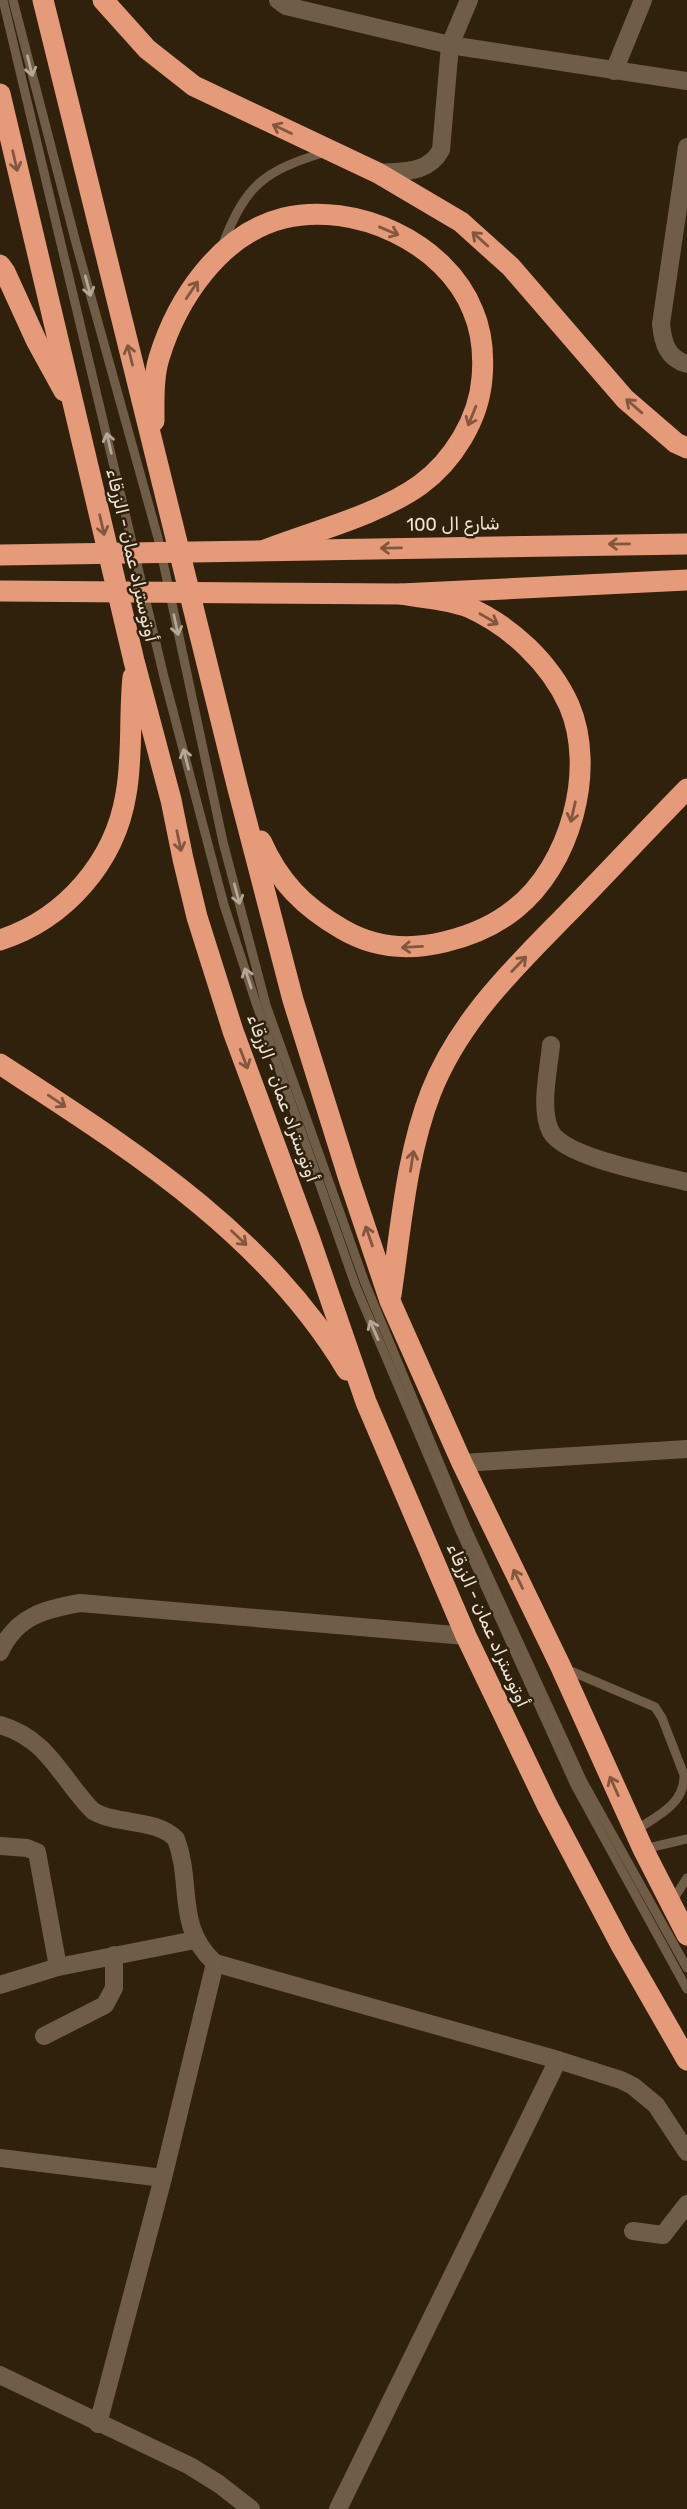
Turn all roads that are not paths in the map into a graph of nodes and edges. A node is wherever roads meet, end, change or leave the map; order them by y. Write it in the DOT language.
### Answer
graph roads {
  1 [pos="3,0"];
  2 [pos="13,0"];
  3 [pos="43,0"];
  4 [pos="103,0"];
  5 [pos="278,0"];
  6 [pos="469,0"];
  7 [pos="643,0"];
  8 [pos="450,45"];
  9 [pos="614,71"];
  10 [pos="687,81"];
  11 [pos="0,94"];
  12 [pos="687,147"];
  13 [pos="328,152"];
  14 [pos="377,173"];
  15 [pos="218,259"];
  16 [pos="0,265"];
  17 [pos="687,364"];
  18 [pos="73,403"];
  19 [pos="153,448"];
  20 [pos="687,448"];
  21 [pos="687,544"];
  22 [pos="265,550"];
  23 [pos="0,555"];
  24 [pos="687,580"];
  25 [pos="0,591"];
  26 [pos="401,594"];
  27 [pos="134,661"];
  28 [pos="237,785"];
  29 [pos="687,789"];
  30 [pos="0,940"];
  31 [pos="551,1045"];
  32 [pos="0,1064"];
  33 [pos="687,1182"];
  34 [pos="390,1301"];
  35 [pos="366,1402"];
  36 [pos="687,1449"];
  37 [pos="462,1464"];
  38 [pos="466,1636"];
  39 [pos="0,1652"];
  40 [pos="560,1665"];
  41 [pos="0,1725"];
  42 [pos="687,1839"];
  43 [pos="639,1840"];
  44 [pos="0,1846"];
  45 [pos="687,1878"];
  46 [pos="670,1905"];
  47 [pos="687,1935"];
  48 [pos="195,1940"];
  49 [pos="114,1955"];
  50 [pos="215,1963"];
  51 [pos="58,1967"];
  52 [pos="687,1968"];
  53 [pos="0,1985"];
  54 [pos="687,1989"];
  55 [pos="44,2036"];
  56 [pos="558,2060"];
  57 [pos="687,2060"];
  58 [pos="687,2152"];
  59 [pos="0,2158"];
  60 [pos="163,2178"];
  61 [pos="687,2204"];
  62 [pos="634,2231"];
  63 [pos="0,2375"];
  64 [pos="98,2424"];
  65 [pos="251,2509"];
  66 [pos="338,2509"];
  54 -- 1 [label="lane, one-way"];
  2 -- 52 [label="lane, one-way"];
  19 -- 3 [label="highway, أوتوستراد عمان - الزرقاء, one-way"];
  13 -- 4 [label="highway, one-way"];
  5 -- 8 [label="street"];
  6 -- 8 [label="street"];
  7 -- 9 [label="street"];
  8 -- 9 [label="street"];
  8 -- 14 [label="street"];
  9 -- 10 [label="street"];
  11 -- 18 [label="highway, أوتوستراد عمان - الزرقاء, one-way"];
  12 -- 17 [label="street"];
  13 -- 14 [label="highway"];
  13 -- 15 [label="lane"];
  20 -- 14 [label="highway, one-way"];
  19 -- 15 [label="highway, one-way"];
  15 -- 22 [label="highway, one-way"];
  16 -- 18 [label="highway"];
  18 -- 27 [label="highway, أوتوستراد عمان - الزرقاء, one-way"];
  19 -- 28 [label="highway, أوتوستراد عمان - الزرقاء"];
  21 -- 22 [label="highway, شارع ال 100, one-way"];
  22 -- 23 [label="highway, شارع ال 100"];
  24 -- 26 [label="highway"];
  25 -- 26 [label="highway"];
  26 -- 28 [label="highway, one-way"];
  27 -- 30 [label="highway"];
  27 -- 35 [label="highway, أوتوستراد عمان - الزرقاء, one-way"];
  34 -- 28 [label="highway, أوتوستراد عمان - الزرقاء, one-way"];
  34 -- 29 [label="highway, one-way"];
  31 -- 33 [label="street"];
  32 -- 35 [label="highway, one-way"];
  34 -- 37 [label="highway, أوتوستراد عمان - الزرقاء"];
  35 -- 38 [label="highway, أوتوستراد عمان - الزرقاء"];
  36 -- 37 [label="street"];
  40 -- 37 [label="highway, أوتوستراد عمان - الزرقاء, one-way"];
  38 -- 39 [label="street"];
  38 -- 57 [label="highway, أوتوستراد عمان - الزرقاء"];
  43 -- 40 [label="highway, أوتوستراد عمان - الزرقاء, one-way"];
  40 -- 43 [label="lane"];
  41 -- 48 [label="street"];
  42 -- 43 [label="lane"];
  43 -- 46 [label="highway, أوتوستراد عمان - الزرقاء"];
  44 -- 51 [label="street"];
  45 -- 46 [label="lane"];
  46 -- 47 [label="highway, أوتوستراد عمان - الزرقاء"];
  48 -- 49 [label="street"];
  48 -- 50 [label="street"];
  49 -- 51 [label="street"];
  49 -- 55 [label="street"];
  50 -- 56 [label="street"];
  50 -- 60 [label="street"];
  51 -- 53 [label="street"];
  56 -- 58 [label="street"];
  56 -- 66 [label="street"];
  59 -- 60 [label="street"];
  60 -- 64 [label="street"];
  61 -- 62 [label="street"];
  63 -- 64 [label="street"];
  64 -- 65 [label="street"];
}
